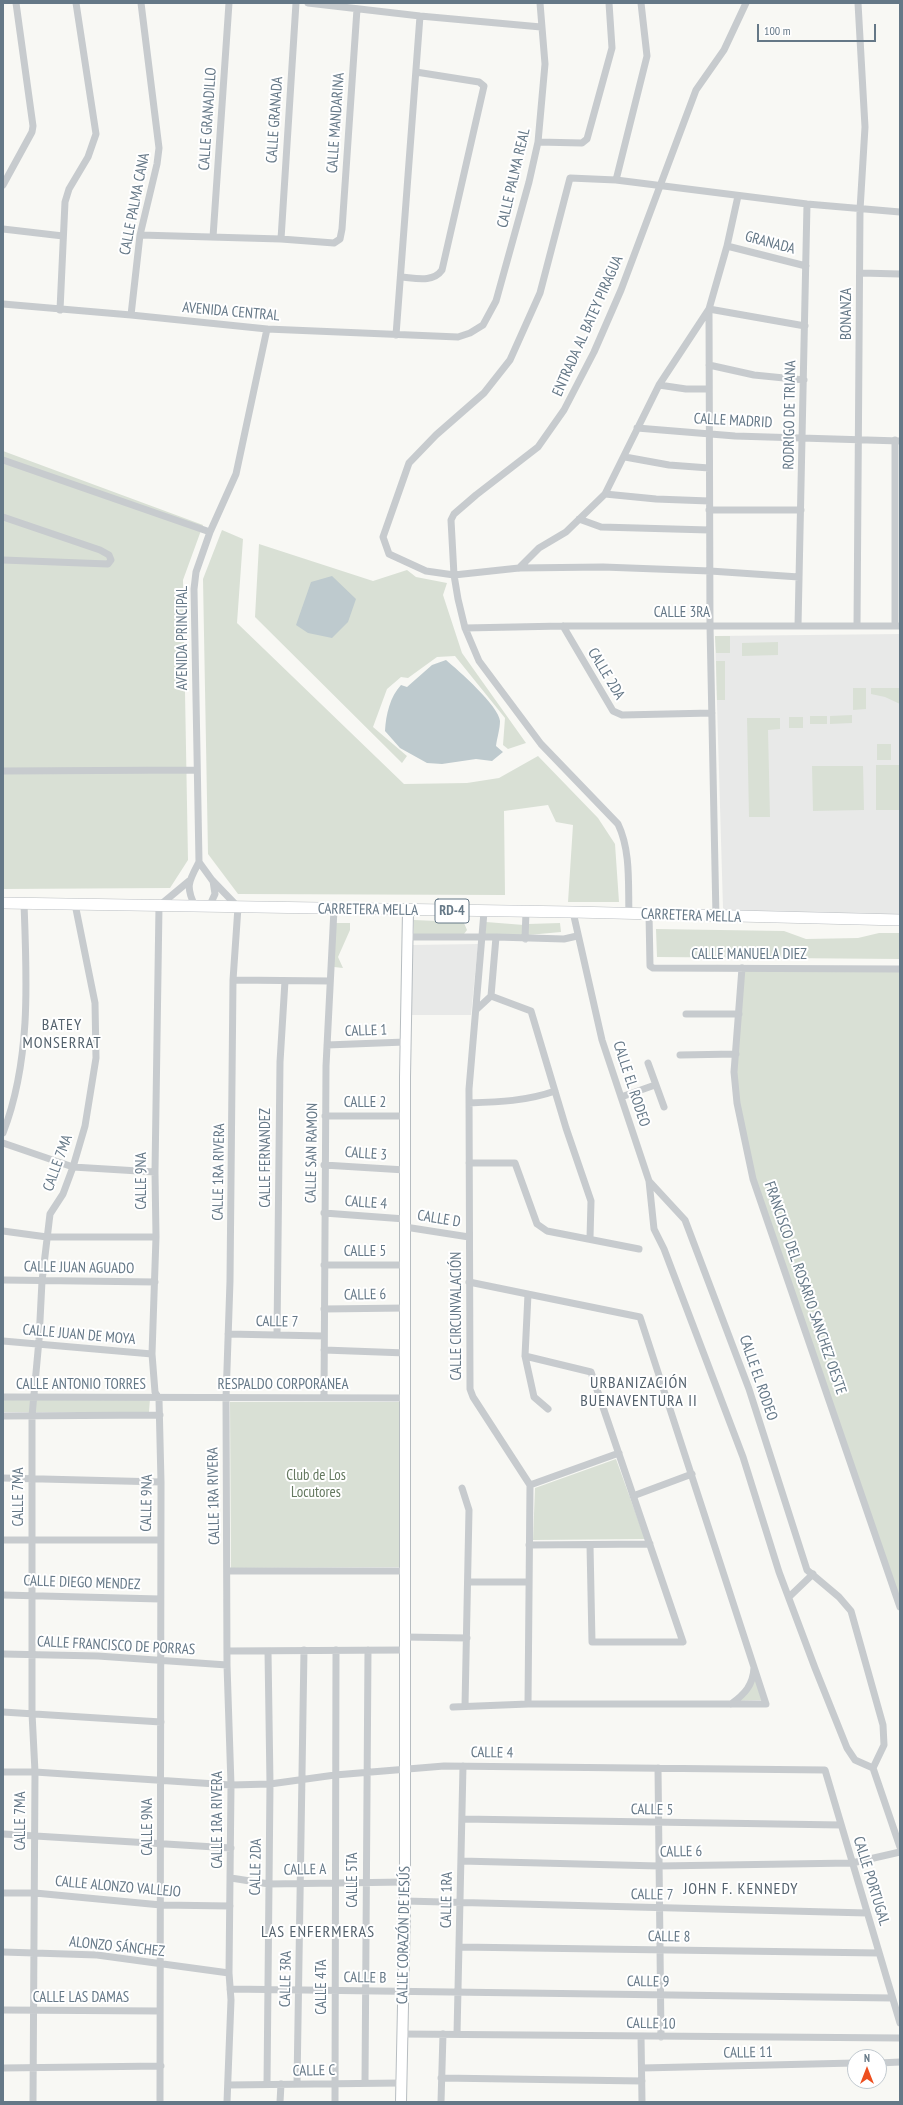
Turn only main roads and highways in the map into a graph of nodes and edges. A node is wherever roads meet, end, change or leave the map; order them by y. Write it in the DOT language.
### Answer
graph roads {
  1 [pos="3,903"];
  2 [pos="900,920"];
  1 -- 2 [label="main road, CARRETERA MELLA / RD-4"];
}
